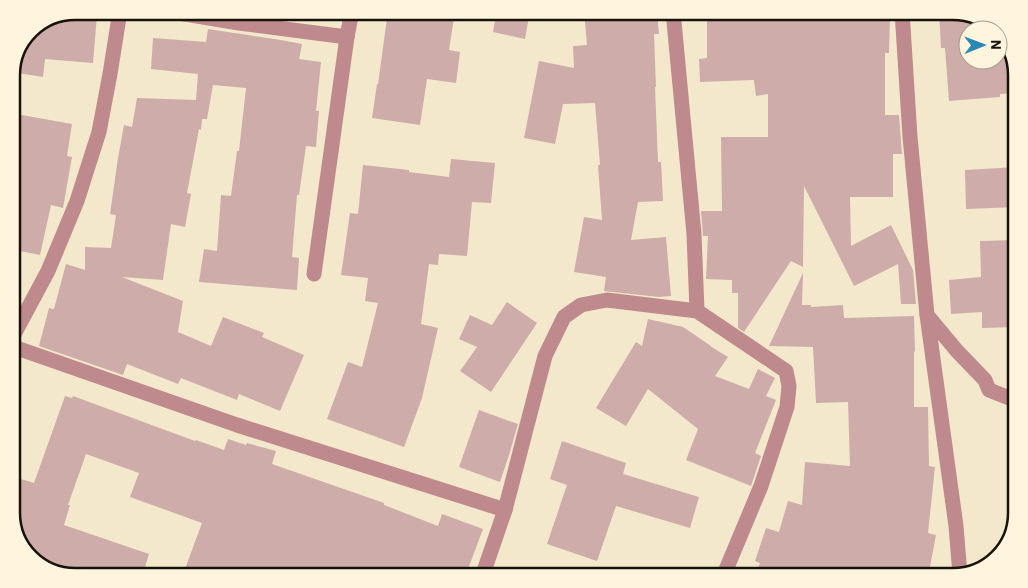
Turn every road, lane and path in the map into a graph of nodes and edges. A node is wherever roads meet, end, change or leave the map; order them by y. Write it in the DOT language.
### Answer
graph roads {
  1 [pos="119,20"];
  2 [pos="221,20"];
  3 [pos="350,20"];
  4 [pos="674,20"];
  5 [pos="903,20"];
  6 [pos="346,37"];
  7 [pos="314,274"];
  8 [pos="697,311"];
  9 [pos="927,315"];
  10 [pos="20,323"];
  11 [pos="20,349"];
  12 [pos="1008,397"];
  13 [pos="506,510"];
  14 [pos="485,568"];
  15 [pos="727,568"];
  16 [pos="959,568"];
  1 -- 10 [label="street"];
  2 -- 6 [label="street"];
  3 -- 6 [label="street"];
  4 -- 8 [label="street"];
  5 -- 9 [label="street"];
  6 -- 7 [label="street"];
  8 -- 13 [label="street"];
  8 -- 15 [label="street"];
  9 -- 12 [label="street"];
  9 -- 16 [label="street"];
  11 -- 13 [label="street"];
  13 -- 14 [label="street"];
}
